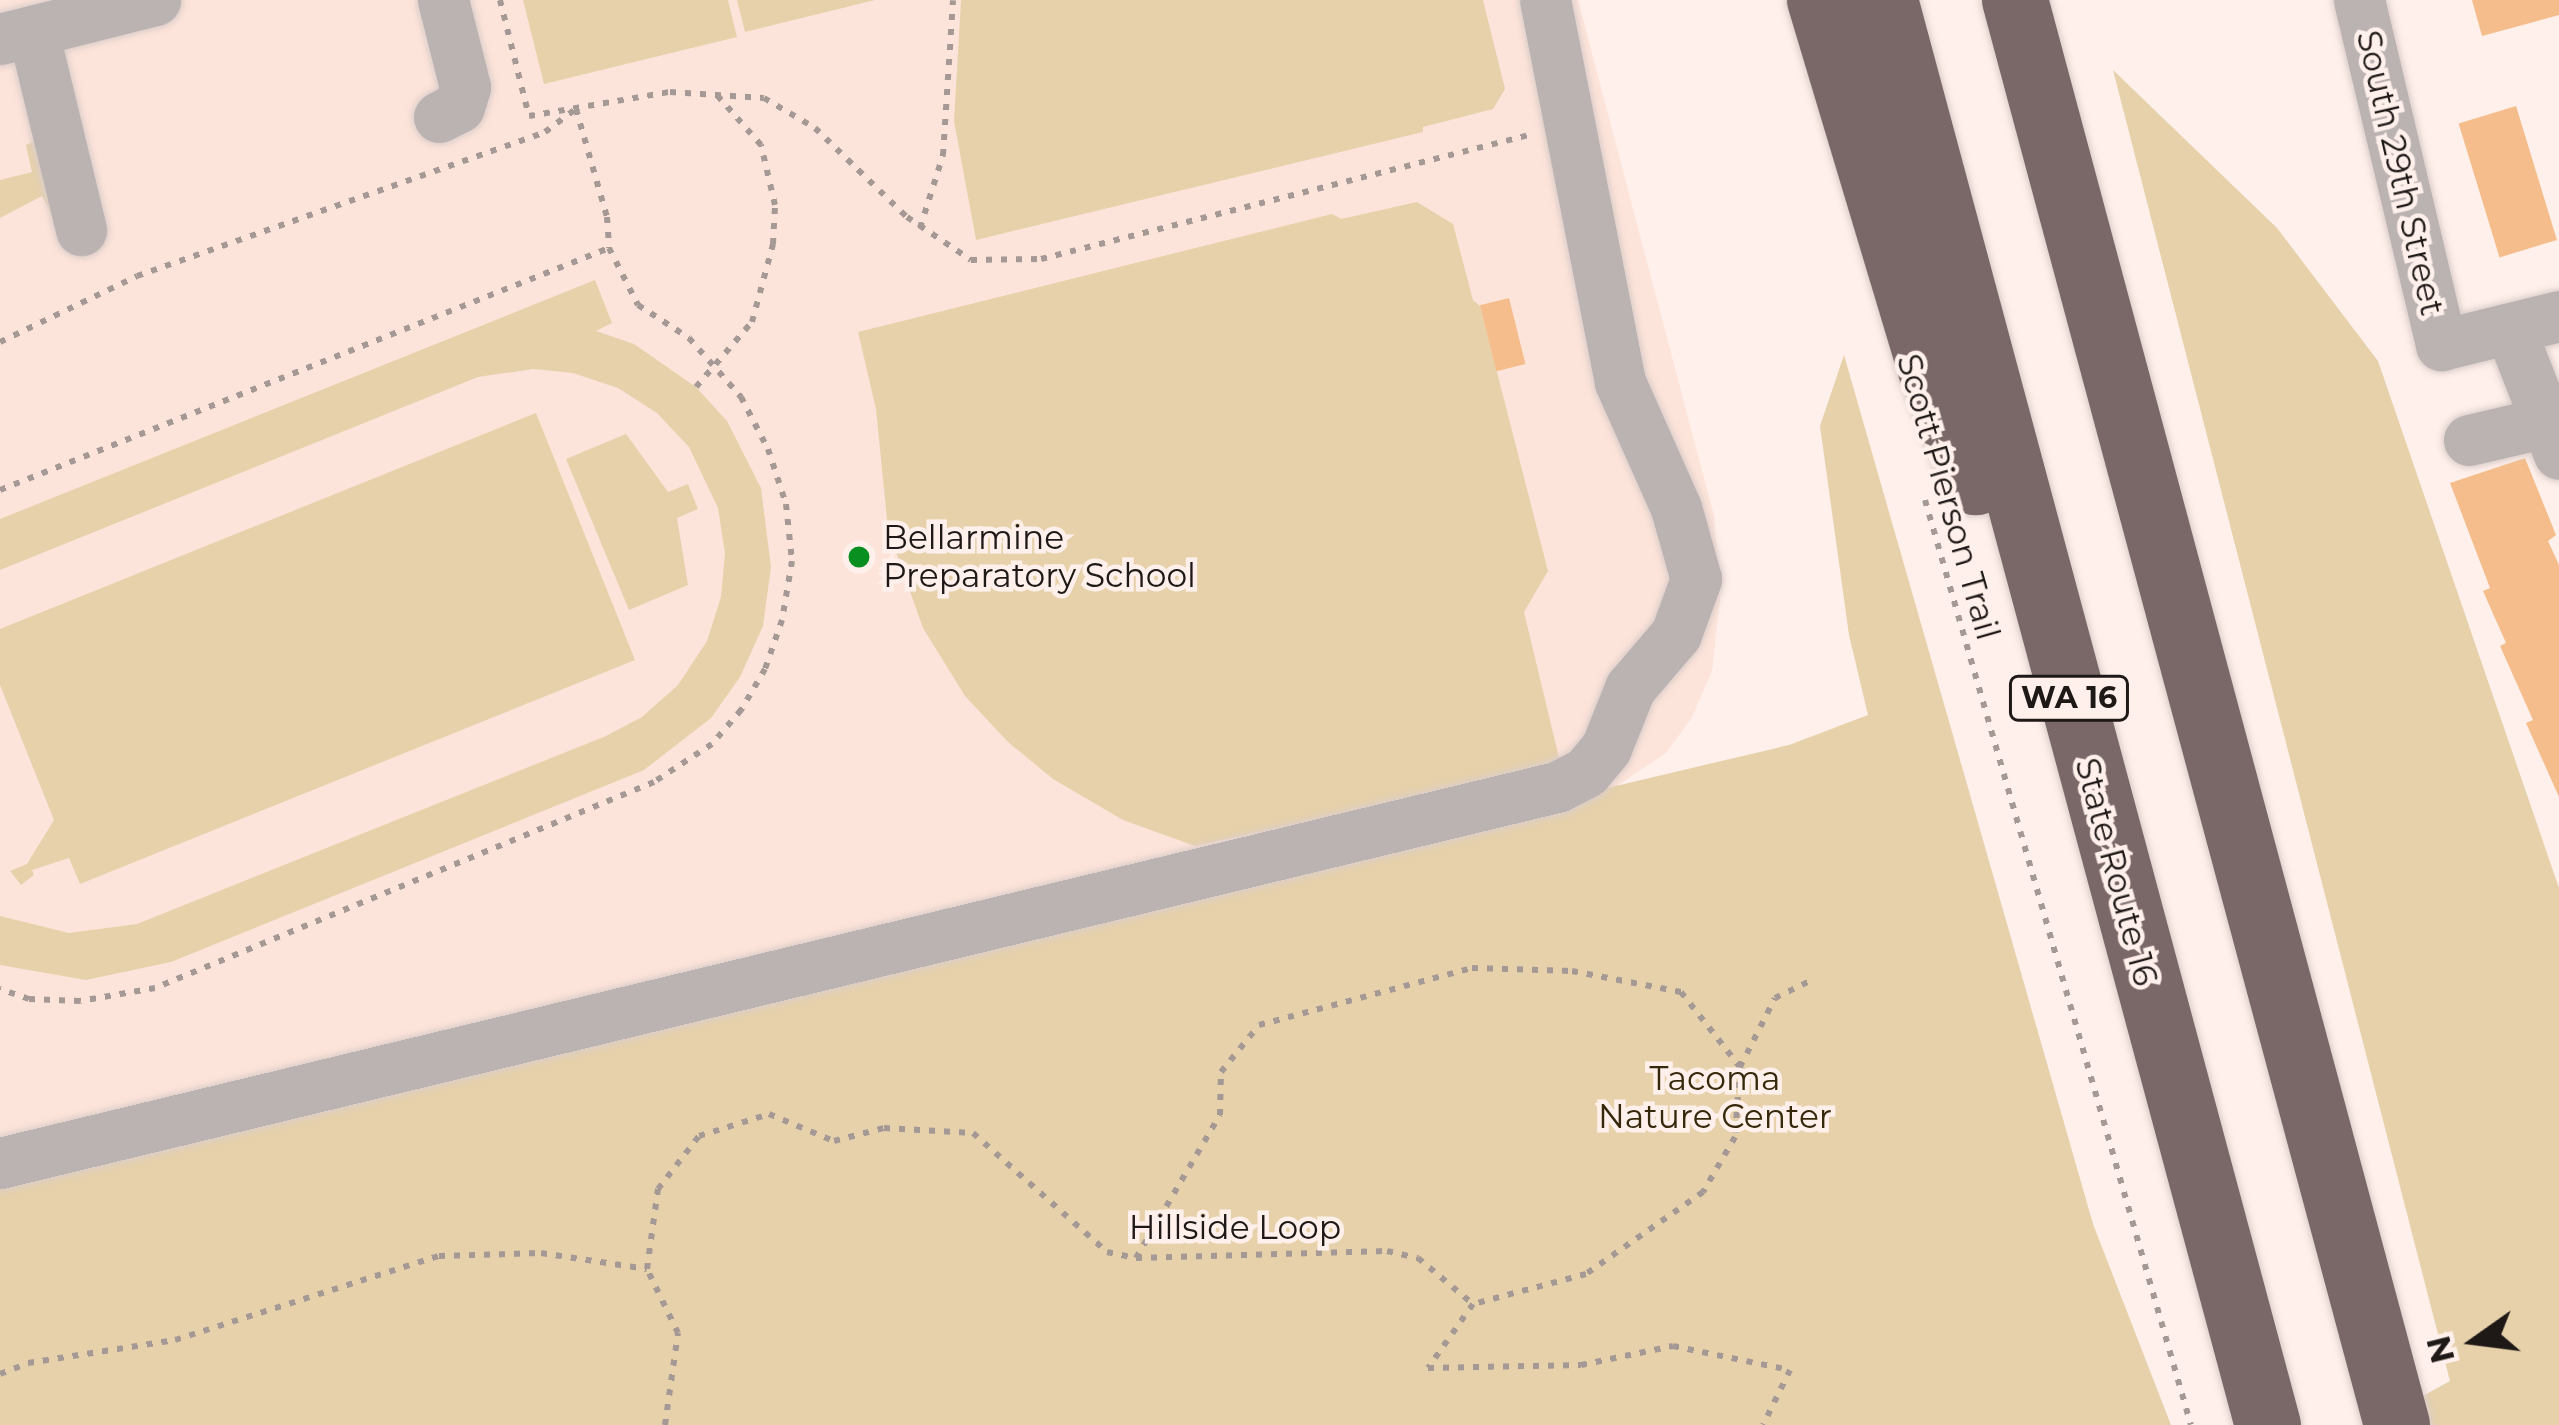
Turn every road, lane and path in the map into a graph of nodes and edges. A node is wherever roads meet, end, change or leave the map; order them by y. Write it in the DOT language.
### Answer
graph roads {
  1 [pos="155,0"];
  2 [pos="443,0"];
  3 [pos="500,0"];
  4 [pos="953,0"];
  5 [pos="1545,0"];
  6 [pos="1820,0"];
  7 [pos="1886,0"];
  8 [pos="2014,0"];
  9 [pos="2040,0"];
  10 [pos="2360,0"];
  11 [pos="16,35"];
  12 [pos="713,92"];
  13 [pos="576,109"];
  14 [pos="440,117"];
  15 [pos="1573,124"];
  16 [pos="920,227"];
  17 [pos="81,230"];
  18 [pos="609,248"];
  19 [pos="2086,266"];
  20 [pos="2545,331"];
  21 [pos="0,342"];
  22 [pos="717,366"];
  23 [pos="696,386"];
  24 [pos="2555,432"];
  25 [pos="2468,440"];
  26 [pos="0,490"];
  27 [pos="1923,494"];
  28 [pos="2086,760"];
  29 [pos="1810,981"];
  30 [pos="0,989"];
  31 [pos="1740,1067"];
  32 [pos="0,1163"];
  33 [pos="1136,1258"];
  34 [pos="647,1269"];
  35 [pos="1473,1304"];
  36 [pos="0,1373"];
  37 [pos="2264,1410"];
  38 [pos="665,1425"];
  39 [pos="1763,1425"];
  40 [pos="2191,1425"];
  41 [pos="2397,1425"];
  1 -- 11 [label="street"];
  2 -- 14 [label="street"];
  3 -- 13 [label="path"];
  4 -- 16 [label="path"];
  5 -- 15 [label="street"];
  6 -- 28 [label="highway"];
  7 -- 28 [label="highway, State Route 16 / WA 16"];
  8 -- 19 [label="highway"];
  9 -- 19 [label="highway"];
  10 -- 20 [label="street, South 29th Street"];
  11 -- 17 [label="street"];
  12 -- 13 [label="path"];
  12 -- 16 [label="path"];
  12 -- 22 [label="path"];
  13 -- 18 [label="path"];
  13 -- 21 [label="path"];
  15 -- 16 [label="path"];
  15 -- 32 [label="street"];
  18 -- 22 [label="path"];
  18 -- 26 [label="path"];
  19 -- 41 [label="highway"];
  20 -- 24 [label="street"];
  22 -- 23 [label="path"];
  22 -- 30 [label="path"];
  24 -- 25 [label="street"];
  27 -- 40 [label="path, Scott Pierson Trail"];
  28 -- 37 [label="highway, State Route 16 / WA 16"];
  29 -- 31 [label="path"];
  31 -- 33 [label="path"];
  31 -- 35 [label="path"];
  33 -- 34 [label="path, Hillside Loop"];
  33 -- 35 [label="path, Hillside Loop"];
  34 -- 36 [label="path"];
  34 -- 38 [label="path"];
  35 -- 39 [label="path"];
}
